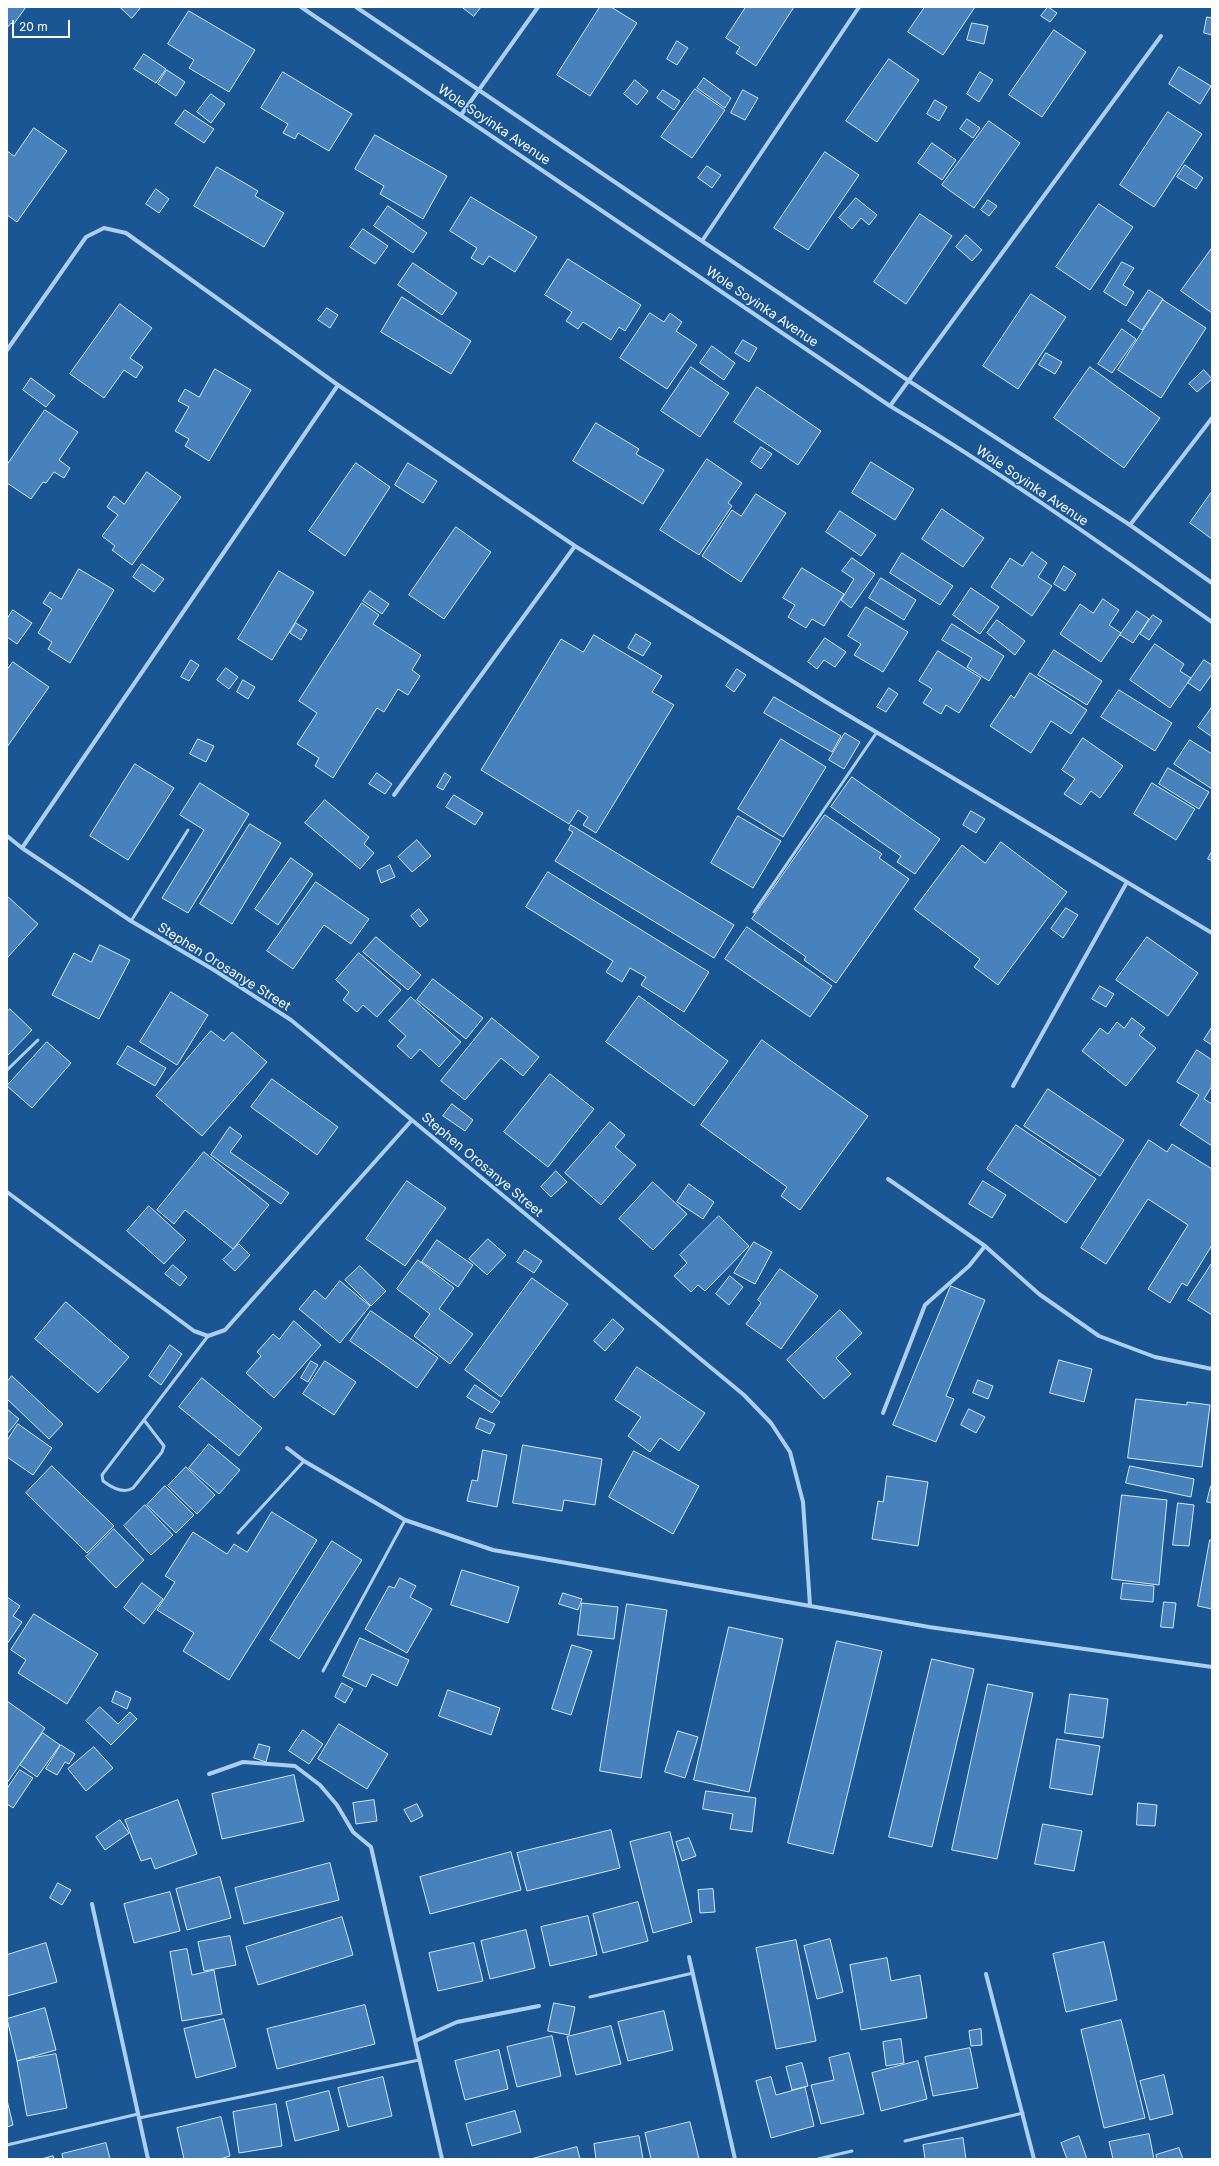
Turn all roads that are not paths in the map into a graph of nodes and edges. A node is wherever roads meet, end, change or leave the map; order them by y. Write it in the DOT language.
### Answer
graph roads {
  1 [pos="301,7"];
  2 [pos="356,7"];
  3 [pos="538,7"];
  4 [pos="859,7"];
  5 [pos="1161,36"];
  6 [pos="479,90"];
  7 [pos="462,115"];
  8 [pos="702,241"];
  9 [pos="7,350"];
  10 [pos="909,380"];
  11 [pos="338,385"];
  12 [pos="890,406"];
  13 [pos="1212,418"];
  14 [pos="1130,525"];
  15 [pos="575,546"];
  16 [pos="1212,583"];
  17 [pos="1212,622"];
  18 [pos="877,732"];
  19 [pos="394,794"];
  20 [pos="188,830"];
  21 [pos="7,836"];
  22 [pos="22,848"];
  23 [pos="1127,882"];
  24 [pos="754,912"];
  25 [pos="131,921"];
  26 [pos="1212,933"];
  27 [pos="38,1040"];
  28 [pos="7,1070"];
  29 [pos="1013,1086"];
  30 [pos="412,1120"];
  31 [pos="888,1179"];
  32 [pos="7,1192"];
  33 [pos="985,1246"];
  34 [pos="208,1336"];
  35 [pos="1212,1369"];
  36 [pos="883,1413"];
  37 [pos="144,1420"];
  38 [pos="287,1448"];
  39 [pos="304,1461"];
  40 [pos="405,1520"];
  41 [pos="238,1533"];
  42 [pos="810,1605"];
  43 [pos="1212,1667"];
  44 [pos="323,1671"];
  45 [pos="209,1774"];
  46 [pos="92,1904"];
  47 [pos="690,1957"];
  48 [pos="693,1973"];
  49 [pos="986,1974"];
  50 [pos="590,1997"];
  51 [pos="539,2006"];
  52 [pos="415,2041"];
  53 [pos="419,2060"];
  54 [pos="1023,2113"];
  55 [pos="138,2116"];
  56 [pos="905,2141"];
  57 [pos="7,2146"];
  58 [pos="852,2151"];
  59 [pos="148,2159"];
  60 [pos="442,2159"];
  61 [pos="735,2159"];
  62 [pos="818,2159"];
  63 [pos="1034,2159"];
  1 -- 7 [label="street, Wole Soyinka Avenue"];
  2 -- 6 [label="street, Wole Soyinka Avenue"];
  3 -- 6 [label="street"];
  4 -- 8 [label="street"];
  5 -- 10 [label="street"];
  6 -- 7 [label="street"];
  6 -- 8 [label="street, Wole Soyinka Avenue"];
  7 -- 12 [label="street, Wole Soyinka Avenue"];
  8 -- 10 [label="street, Wole Soyinka Avenue"];
  9 -- 11 [label="street"];
  10 -- 12 [label="street"];
  10 -- 14 [label="street, Wole Soyinka Avenue"];
  11 -- 15 [label="street"];
  11 -- 22 [label="street"];
  12 -- 17 [label="street, Wole Soyinka Avenue"];
  13 -- 14 [label="street"];
  14 -- 16 [label="street, Wole Soyinka Avenue"];
  15 -- 18 [label="street"];
  15 -- 19 [label="street"];
  18 -- 23 [label="street"];
  18 -- 24 [label="lane"];
  20 -- 25 [label="lane"];
  21 -- 22 [label="street, Stephen Orosanye Street"];
  22 -- 25 [label="street, Stephen Orosanye Street"];
  23 -- 26 [label="street"];
  23 -- 29 [label="street"];
  25 -- 30 [label="street, Stephen Orosanye Street"];
  27 -- 28 [label="lane"];
  30 -- 34 [label="street"];
  30 -- 42 [label="street, Stephen Orosanye Street"];
  31 -- 33 [label="street"];
  32 -- 34 [label="street"];
  33 -- 35 [label="street"];
  33 -- 36 [label="street"];
  34 -- 37 [label="lane"];
  37 -- 37 [label="lane"];
  38 -- 39 [label="street"];
  39 -- 40 [label="street"];
  39 -- 41 [label="lane"];
  40 -- 42 [label="street"];
  40 -- 44 [label="lane"];
  42 -- 43 [label="street"];
  45 -- 52 [label="street"];
  46 -- 55 [label="street"];
  47 -- 48 [label="street"];
  48 -- 50 [label="lane"];
  48 -- 61 [label="street"];
  49 -- 54 [label="street"];
  51 -- 52 [label="street"];
  52 -- 53 [label="street"];
  53 -- 55 [label="lane"];
  53 -- 60 [label="street"];
  54 -- 56 [label="lane"];
  54 -- 63 [label="street"];
  55 -- 57 [label="lane"];
  55 -- 59 [label="street"];
  58 -- 62 [label="lane"];
}
